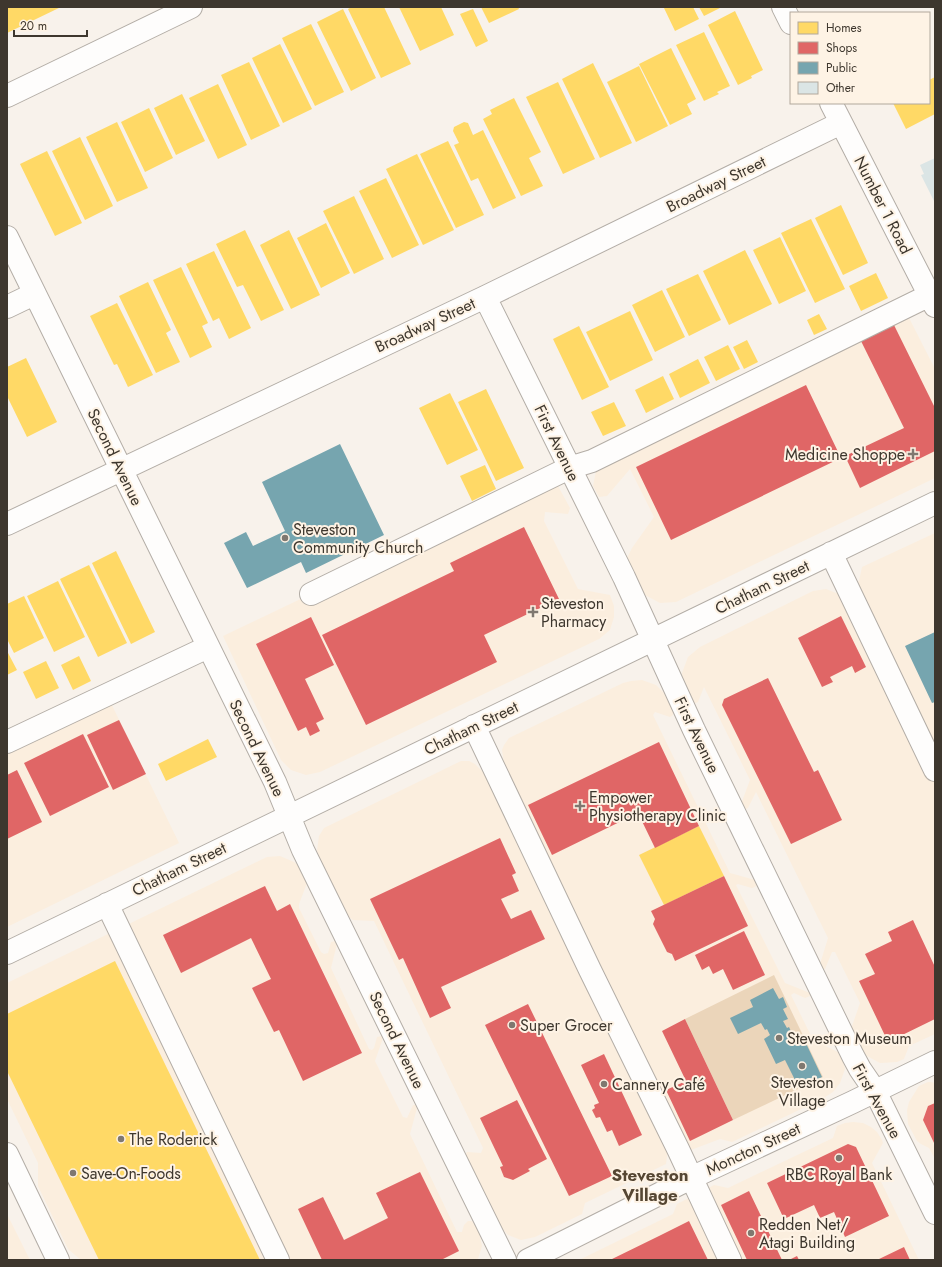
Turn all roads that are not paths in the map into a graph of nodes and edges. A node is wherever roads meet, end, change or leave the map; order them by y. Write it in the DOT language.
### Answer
graph roads {
  1 [pos="191,7"];
  2 [pos="783,7"];
  3 [pos="790,21"];
  4 [pos="7,96"];
  5 [pos="832,104"];
  6 [pos="841,123"];
  7 [pos="7,237"];
  8 [pos="34,294"];
  9 [pos="485,297"];
  10 [pos="932,301"];
  11 [pos="7,307"];
  12 [pos="569,468"];
  13 [pos="122,470"];
  14 [pos="935,503"];
  15 [pos="7,524"];
  16 [pos="831,553"];
  17 [pos="311,594"];
  18 [pos="652,640"];
  19 [pos="208,647"];
  20 [pos="474,726"];
  21 [pos="7,742"];
  22 [pos="935,770"];
  23 [pos="289,816"];
  24 [pos="107,904"];
  25 [pos="7,953"];
  26 [pos="935,1062"];
  27 [pos="875,1091"];
  28 [pos="7,1154"];
  29 [pos="691,1178"];
  30 [pos="935,1213"];
  31 [pos="58,1260"];
  32 [pos="278,1260"];
  33 [pos="505,1260"];
  34 [pos="528,1260"];
  35 [pos="730,1260"];
  1 -- 4 [label="street"];
  2 -- 3 [label="street"];
  5 -- 6 [label="street, Number 1 Road"];
  6 -- 9 [label="street, Broadway Street"];
  6 -- 10 [label="street, Number 1 Road"];
  7 -- 8 [label="street, Second Avenue"];
  8 -- 11 [label="street"];
  8 -- 13 [label="street, Second Avenue"];
  9 -- 12 [label="street, First Avenue"];
  9 -- 13 [label="street, Broadway Street"];
  10 -- 12 [label="street"];
  12 -- 17 [label="street"];
  12 -- 18 [label="street, First Avenue"];
  13 -- 15 [label="street, Broadway Street"];
  13 -- 19 [label="street, Second Avenue"];
  14 -- 16 [label="street, Chatham Street"];
  16 -- 18 [label="street, Chatham Street"];
  16 -- 22 [label="street"];
  18 -- 20 [label="street, Chatham Street"];
  18 -- 27 [label="street, First Avenue"];
  19 -- 21 [label="street"];
  19 -- 23 [label="street, Second Avenue"];
  20 -- 23 [label="street, Chatham Street"];
  20 -- 29 [label="street"];
  23 -- 24 [label="street, Chatham Street"];
  23 -- 33 [label="street, Second Avenue"];
  24 -- 25 [label="street, Chatham Street"];
  24 -- 32 [label="street"];
  26 -- 27 [label="street, Moncton Street"];
  27 -- 29 [label="street, Moncton Street"];
  27 -- 30 [label="street, First Avenue"];
  28 -- 31 [label="street"];
  29 -- 34 [label="street, Moncton Street"];
  29 -- 35 [label="street"];
}
